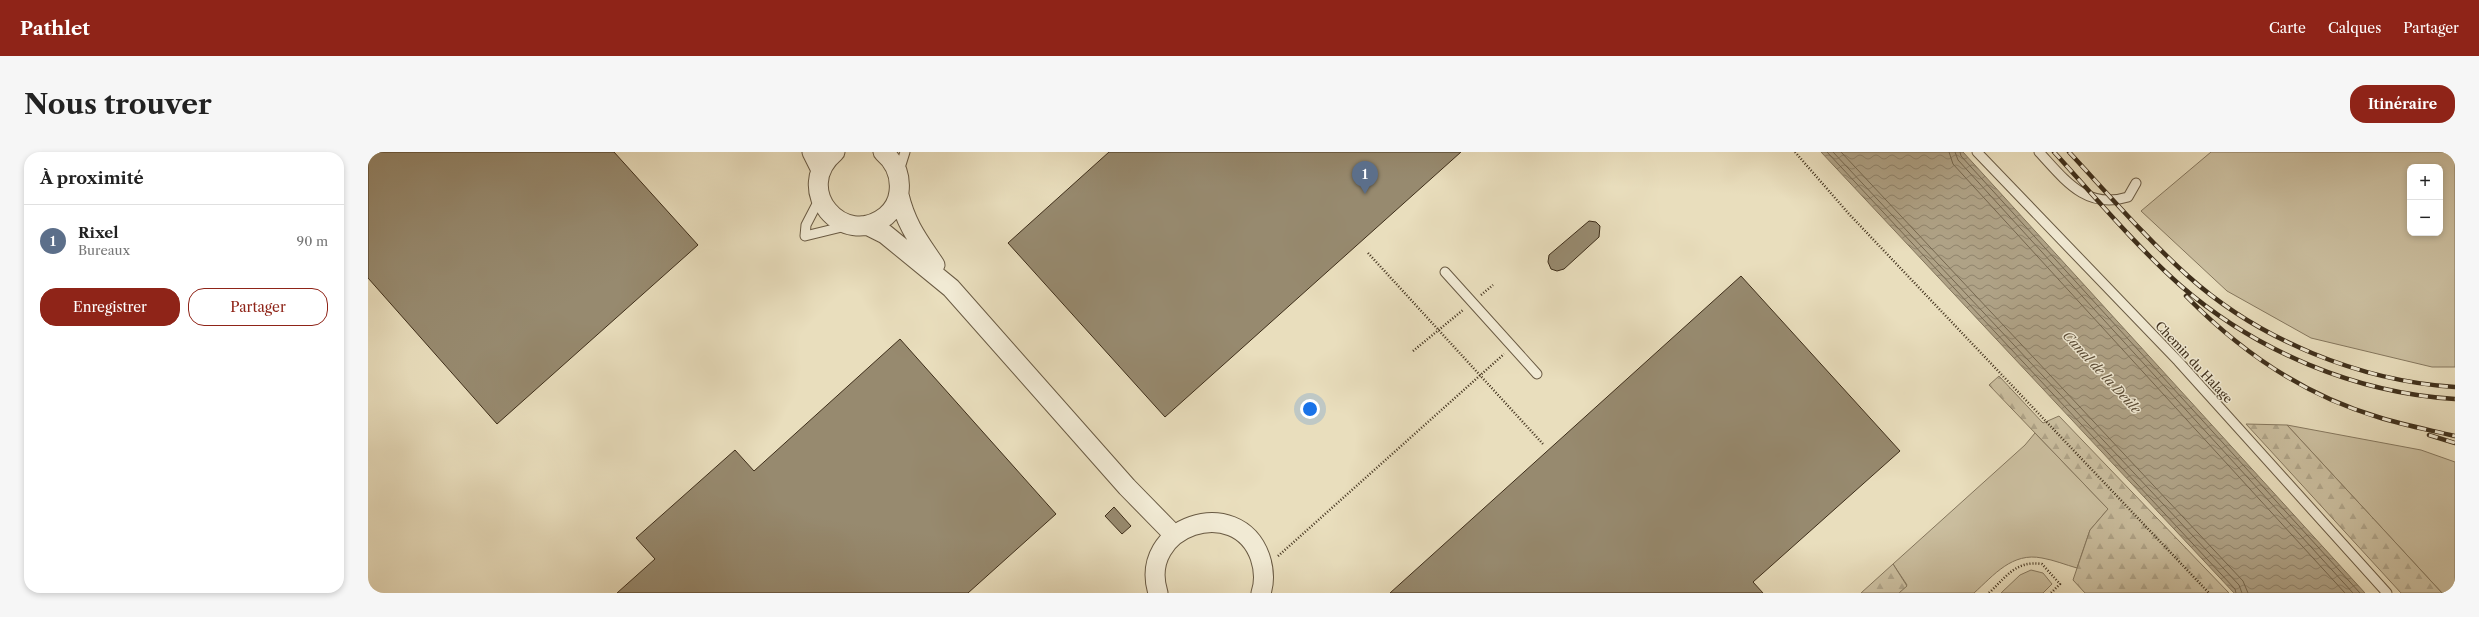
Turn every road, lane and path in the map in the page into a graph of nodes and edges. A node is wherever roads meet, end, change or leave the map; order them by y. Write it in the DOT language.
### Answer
graph roads {
  1 [pos="812,152"];
  2 [pos="836,152"];
  3 [pos="883,152"];
  4 [pos="905,152"];
  5 [pos="1795,152"];
  6 [pos="1977,152"];
  7 [pos="2039,152"];
  8 [pos="821,170"];
  9 [pos="898,172"];
  10 [pos="2136,183"];
  11 [pos="899,195"];
  12 [pos="820,198"];
  13 [pos="859,226"];
  14 [pos="1368,253"];
  15 [pos="1445,272"];
  16 [pos="1493,285"];
  17 [pos="950,288"];
  18 [pos="1472,303"];
  19 [pos="1438,330"];
  20 [pos="1511,347"];
  21 [pos="1412,351"];
  22 [pos="1536,374"];
  23 [pos="1480,375"];
  24 [pos="1543,444"];
  25 [pos="1174,535"];
  26 [pos="1264,569"];
  27 [pos="1158,593"];
  28 [pos="1261,593"];
  29 [pos="1989,593"];
  30 [pos="2051,593"];
  31 [pos="2209,593"];
  32 [pos="2387,593"];
  1 -- 8 [label="street"];
  2 -- 8 [label="street"];
  3 -- 9 [label="street"];
  4 -- 9 [label="lane"];
  5 -- 31 [label="path"];
  6 -- 32 [label="lane, Chemin du Halage"];
  7 -- 10 [label="lane"];
  8 -- 12 [label="street"];
  9 -- 11 [label="street"];
  11 -- 13 [label="street"];
  11 -- 17 [label="street"];
  12 -- 13 [label="street"];
  12 -- 13 [label="lane"];
  13 -- 17 [label="street"];
  14 -- 19 [label="path"];
  15 -- 18 [label="lane"];
  16 -- 18 [label="path"];
  17 -- 25 [label="street"];
  18 -- 19 [label="path"];
  18 -- 20 [label="lane"];
  19 -- 21 [label="path"];
  19 -- 23 [label="path"];
  20 -- 22 [label="lane"];
  20 -- 23 [label="path"];
  23 -- 24 [label="path"];
  23 -- 26 [label="path"];
  25 -- 26 [label="street"];
  25 -- 27 [label="street"];
  26 -- 28 [label="street"];
  29 -- 30 [label="path"];
}
